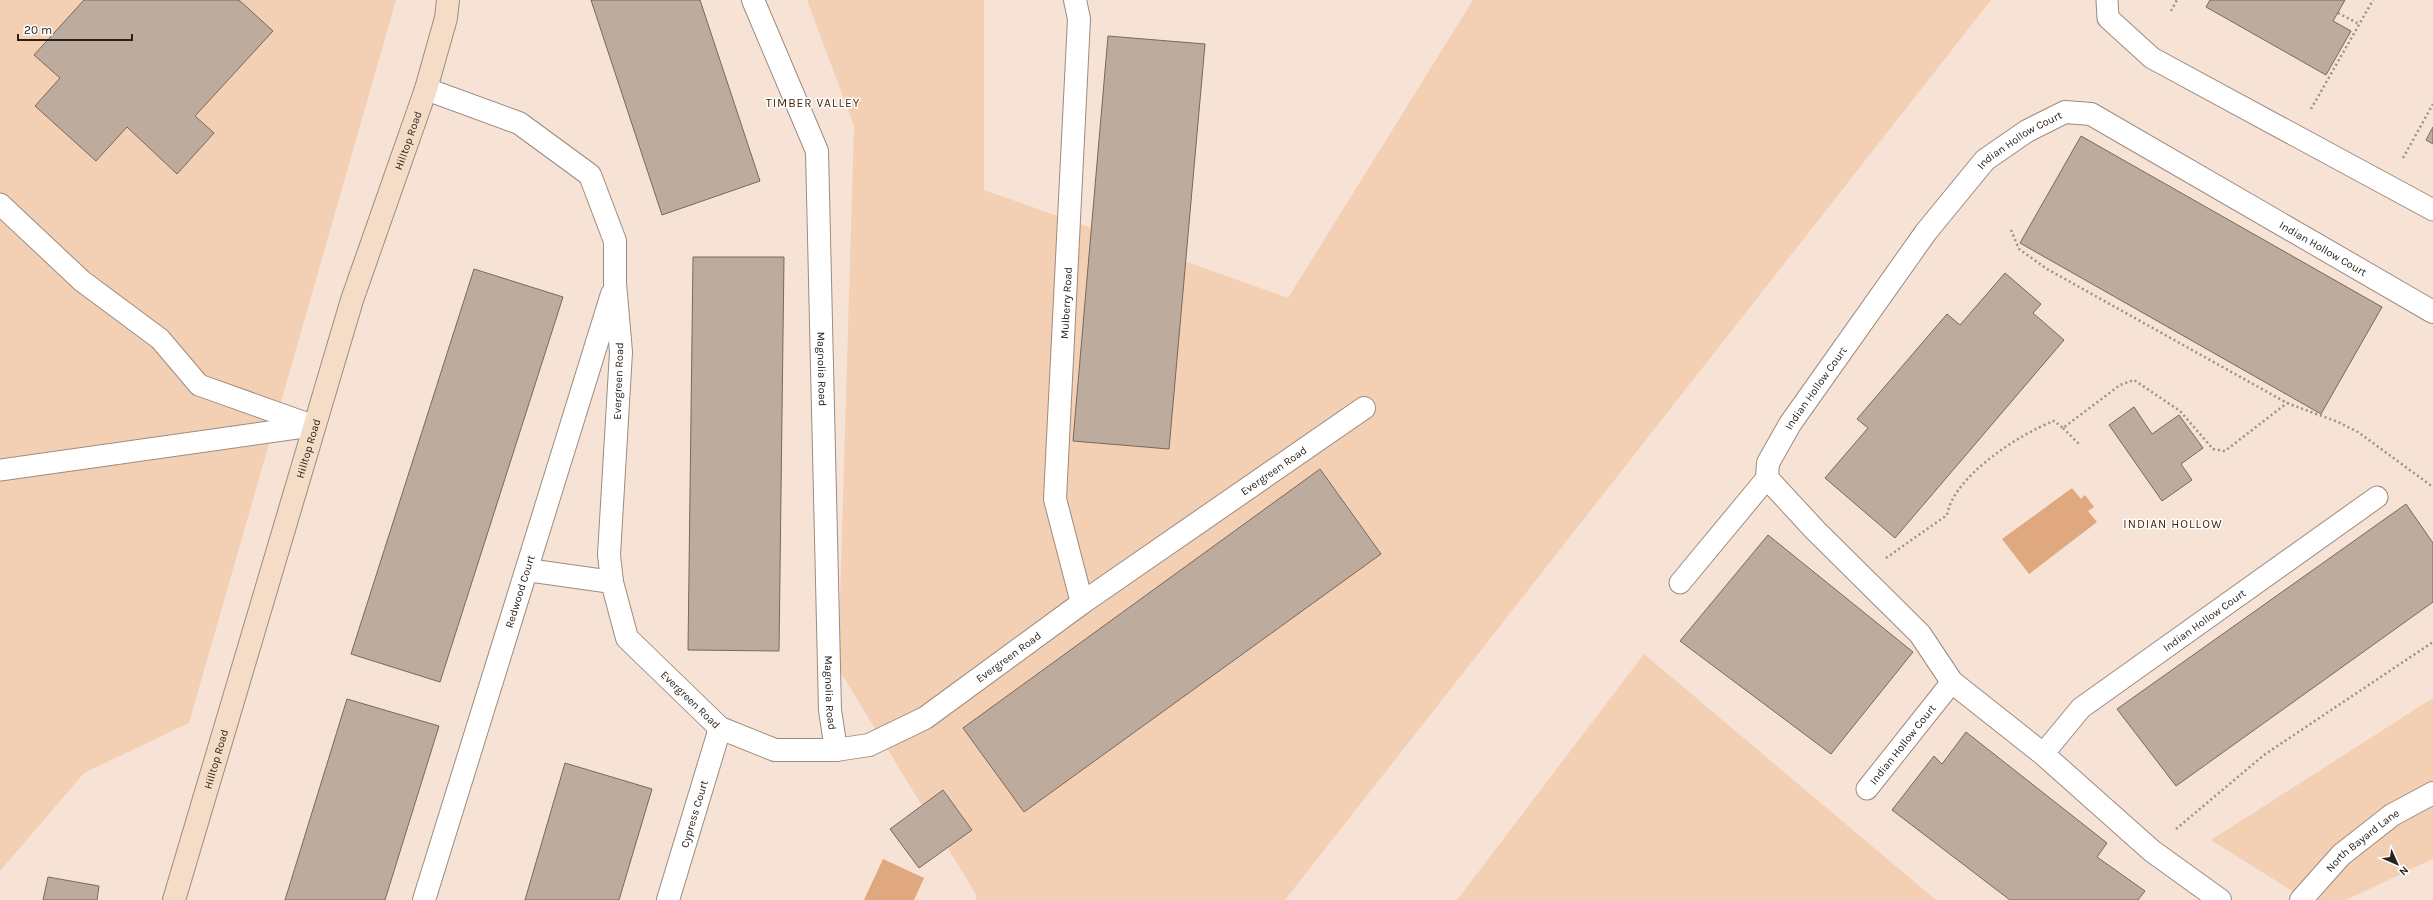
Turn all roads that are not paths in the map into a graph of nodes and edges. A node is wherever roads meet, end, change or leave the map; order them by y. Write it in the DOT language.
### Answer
graph roads {
  1 [pos="448,0"];
  2 [pos="753,0"];
  3 [pos="1075,0"];
  4 [pos="2107,0"];
  5 [pos="426,89"];
  6 [pos="0,204"];
  7 [pos="2433,210"];
  8 [pos="615,283"];
  9 [pos="2433,312"];
  10 [pos="1364,408"];
  11 [pos="314,426"];
  12 [pos="0,470"];
  13 [pos="1767,478"];
  14 [pos="2377,498"];
  15 [pos="526,570"];
  16 [pos="612,582"];
  17 [pos="1680,583"];
  18 [pos="1082,603"];
  19 [pos="1952,682"];
  20 [pos="720,728"];
  21 [pos="836,750"];
  22 [pos="2043,754"];
  23 [pos="1867,788"];
  24 [pos="2433,793"];
  25 [pos="174,900"];
  26 [pos="424,900"];
  27 [pos="668,900"];
  28 [pos="2220,900"];
  29 [pos="2301,900"];
  1 -- 5 [label="street, Hilltop Road"];
  2 -- 21 [label="street, Magnolia Road"];
  3 -- 18 [label="street, Mulberry Road"];
  4 -- 7 [label="lane"];
  5 -- 8 [label="street, Evergreen Road"];
  5 -- 11 [label="street, Hilltop Road"];
  6 -- 11 [label="lane"];
  8 -- 15 [label="street, Redwood Court"];
  8 -- 16 [label="street, Evergreen Road"];
  9 -- 13 [label="street, Indian Hollow Court"];
  10 -- 18 [label="street, Evergreen Road"];
  11 -- 12 [label="lane"];
  11 -- 25 [label="street, Hilltop Road"];
  13 -- 17 [label="lane, Indian Hollow Court"];
  13 -- 19 [label="street"];
  14 -- 22 [label="lane, Indian Hollow Court"];
  15 -- 16 [label="street"];
  15 -- 26 [label="street, Redwood Court"];
  16 -- 20 [label="street, Evergreen Road"];
  18 -- 21 [label="street, Evergreen Road"];
  19 -- 22 [label="street"];
  19 -- 23 [label="lane, Indian Hollow Court"];
  20 -- 21 [label="street, Evergreen Road"];
  20 -- 27 [label="street, Cypress Court"];
  22 -- 28 [label="street"];
  24 -- 29 [label="street, North Bayard Lane"];
}
